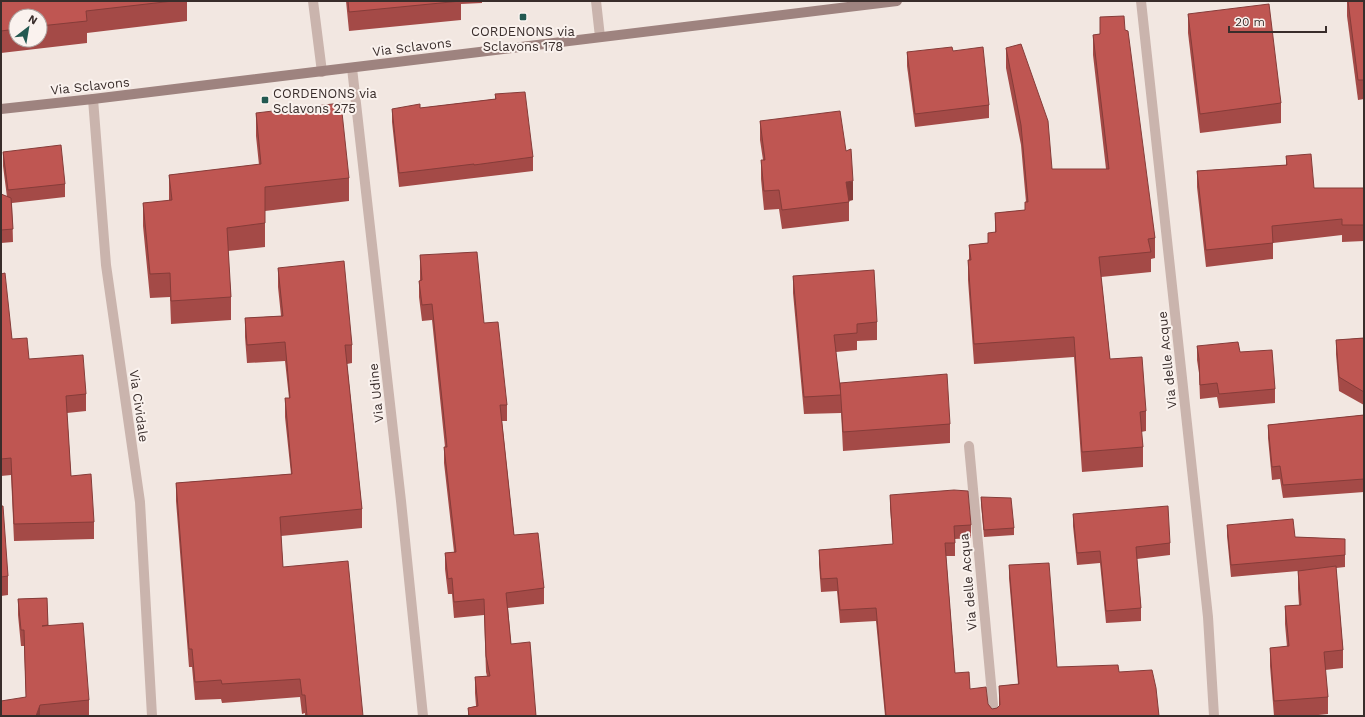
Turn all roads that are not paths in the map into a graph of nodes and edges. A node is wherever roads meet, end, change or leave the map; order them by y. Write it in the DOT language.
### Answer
graph roads {
  1 [pos="313,1"];
  2 [pos="596,1"];
  3 [pos="897,1"];
  4 [pos="1142,1"];
  5 [pos="600,37"];
  6 [pos="352,68"];
  7 [pos="322,72"];
  8 [pos="93,100"];
  9 [pos="1,109"];
  10 [pos="969,446"];
  11 [pos="152,716"];
  12 [pos="423,716"];
  13 [pos="994,716"];
  14 [pos="1214,716"];
  1 -- 7 [label="street"];
  2 -- 5 [label="street"];
  3 -- 5 [label="street, Via Sclavons"];
  4 -- 14 [label="street, Via delle Acque"];
  5 -- 6 [label="street, Via Sclavons"];
  6 -- 7 [label="street, Via Sclavons"];
  6 -- 12 [label="street, Via Udine"];
  7 -- 8 [label="street, Via Sclavons"];
  8 -- 9 [label="street, Via Sclavons"];
  8 -- 11 [label="street, Via Cividale"];
  10 -- 13 [label="street, Via delle Acqua"];
}
